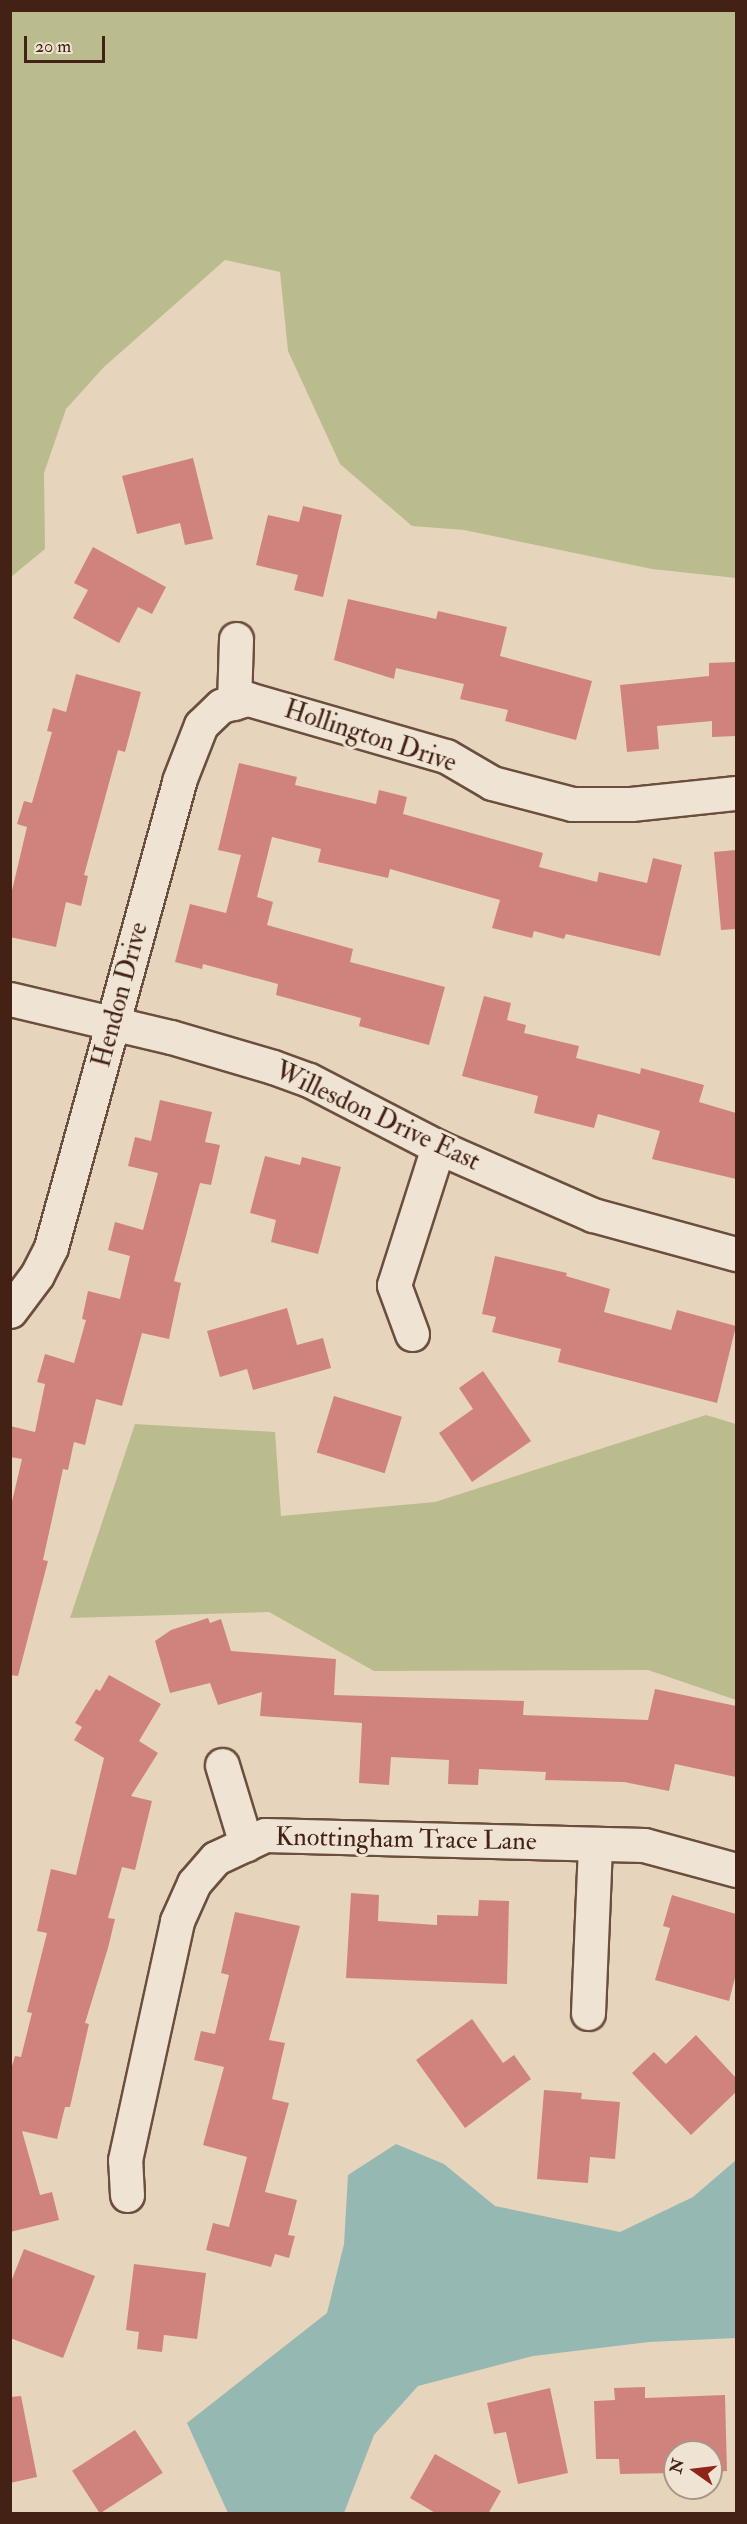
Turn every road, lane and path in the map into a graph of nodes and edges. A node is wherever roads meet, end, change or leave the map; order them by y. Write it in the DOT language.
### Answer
graph roads {
  1 [pos="236,639"];
  2 [pos="241,701"];
  3 [pos="736,793"];
  4 [pos="10,999"];
  5 [pos="115,1023"];
  6 [pos="438,1147"];
  7 [pos="736,1254"];
  8 [pos="10,1311"];
  9 [pos="412,1334"];
  10 [pos="222,1765"];
  11 [pos="246,1844"];
  12 [pos="595,1844"];
  13 [pos="736,1870"];
  14 [pos="588,2013"];
  15 [pos="127,2195"];
  1 -- 2 [label="street"];
  2 -- 3 [label="street, Hollington Drive"];
  2 -- 5 [label="street, Hendon Drive"];
  4 -- 5 [label="street, Willesdon Drive East"];
  5 -- 6 [label="street, Willesdon Drive East"];
  5 -- 8 [label="street, Hendon Drive"];
  6 -- 7 [label="street, Willesdon Drive East"];
  6 -- 9 [label="street"];
  10 -- 11 [label="street"];
  11 -- 12 [label="street, Knottingham Trace Lane"];
  11 -- 15 [label="street, Knottingham Trace Lane"];
  12 -- 13 [label="street, Knottingham Trace Lane"];
  12 -- 14 [label="street"];
}
